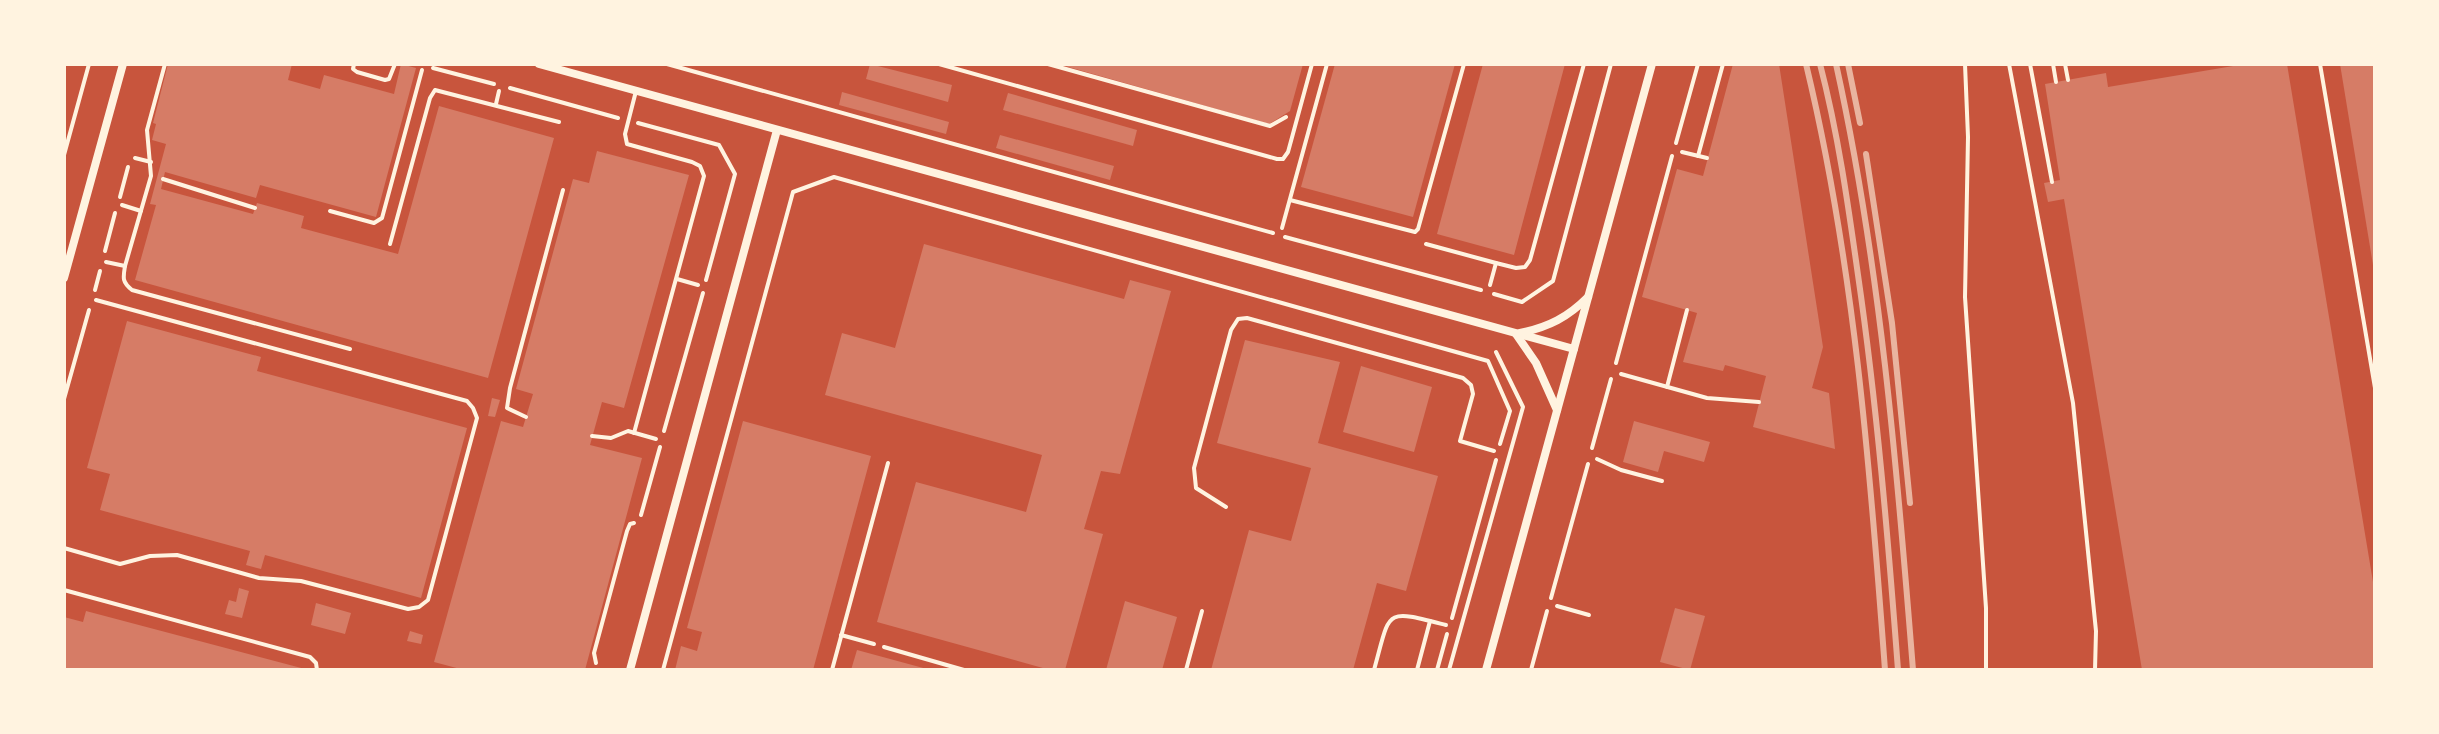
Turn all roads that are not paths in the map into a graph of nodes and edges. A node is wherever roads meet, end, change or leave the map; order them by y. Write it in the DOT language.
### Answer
graph roads {
  1 [pos="123,64"];
  2 [pos="165,64"];
  3 [pos="354,64"];
  4 [pos="395,64"];
  5 [pos="539,64"];
  6 [pos="939,64"];
  7 [pos="1312,64"];
  8 [pos="1327,64"];
  9 [pos="1464,64"];
  10 [pos="1584,64"];
  11 [pos="1652,64"];
  12 [pos="1723,64"];
  13 [pos="2009,64"];
  14 [pos="2030,64"];
  15 [pos="2053,64"];
  16 [pos="2065,64"];
  17 [pos="2320,64"];
  18 [pos="423,67"];
  19 [pos="2068,80"];
  20 [pos="2056,82"];
  21 [pos="499,91"];
  22 [pos="636,91"];
  23 [pos="496,104"];
  24 [pos="559,122"];
  25 [pos="777,130"];
  26 [pos="1682,152"];
  27 [pos="1698,156"];
  28 [pos="135,158"];
  29 [pos="1707,158"];
  30 [pos="151,162"];
  31 [pos="151,176"];
  32 [pos="2052,182"];
  33 [pos="563,190"];
  34 [pos="1290,200"];
  35 [pos="122,205"];
  36 [pos="255,208"];
  37 [pos="141,211"];
  38 [pos="330,211"];
  39 [pos="1282,228"];
  40 [pos="390,244"];
  41 [pos="1426,244"];
  42 [pos="106,262"];
  43 [pos="1496,263"];
  44 [pos="125,266"];
  45 [pos="64,278"];
  46 [pos="676,279"];
  47 [pos="698,285"];
  48 [pos="1490,285"];
  49 [pos="1589,297"];
  50 [pos="96,300"];
  51 [pos="1687,310"];
  52 [pos="1516,334"];
  53 [pos="350,349"];
  54 [pos="1574,349"];
  55 [pos="1621,374"];
  56 [pos="1667,387"];
  57 [pos="2375,388"];
  58 [pos="1759,402"];
  59 [pos="1557,412"];
  60 [pos="526,417"];
  61 [pos="634,433"];
  62 [pos="592,436"];
  63 [pos="656,439"];
  64 [pos="1494,451"];
  65 [pos="1597,459"];
  66 [pos="888,463"];
  67 [pos="1662,481"];
  68 [pos="1226,507"];
  69 [pos="637,523"];
  70 [pos="64,548"];
  71 [pos="64,590"];
  72 [pos="1557,606"];
  73 [pos="1202,611"];
  74 [pos="1589,615"];
  75 [pos="1430,621"];
  76 [pos="1446,625"];
  77 [pos="841,635"];
  78 [pos="874,644"];
  79 [pos="596,663"];
  80 [pos="317,670"];
  81 [pos="630,670"];
  82 [pos="832,670"];
  83 [pos="1186,670"];
  84 [pos="1374,670"];
  85 [pos="1417,670"];
  86 [pos="1486,670"];
  87 [pos="2095,670"];
  1 -- 45 [label="street"];
  2 -- 30 [label="lane"];
  3 -- 4 [label="lane"];
  5 -- 22 [label="street"];
  6 -- 7 [label="lane"];
  8 -- 34 [label="lane"];
  9 -- 34 [label="lane"];
  10 -- 43 [label="lane"];
  11 -- 49 [label="street"];
  12 -- 27 [label="lane"];
  13 -- 87 [label="lane"];
  14 -- 32 [label="lane"];
  15 -- 20 [label="lane"];
  16 -- 19 [label="lane"];
  17 -- 57 [label="lane"];
  18 -- 38 [label="lane"];
  21 -- 23 [label="lane"];
  22 -- 25 [label="street"];
  22 -- 46 [label="lane"];
  23 -- 24 [label="lane"];
  23 -- 40 [label="lane"];
  25 -- 52 [label="street"];
  25 -- 81 [label="street"];
  26 -- 27 [label="lane"];
  27 -- 29 [label="lane"];
  28 -- 30 [label="lane"];
  30 -- 31 [label="lane"];
  31 -- 36 [label="lane"];
  31 -- 37 [label="lane"];
  33 -- 60 [label="lane"];
  34 -- 39 [label="lane"];
  35 -- 37 [label="lane"];
  37 -- 44 [label="lane"];
  41 -- 43 [label="lane"];
  42 -- 44 [label="lane"];
  43 -- 48 [label="lane"];
  44 -- 53 [label="lane"];
  46 -- 47 [label="lane"];
  46 -- 61 [label="lane"];
  49 -- 52 [label="street"];
  49 -- 54 [label="street"];
  50 -- 70 [label="lane"];
  51 -- 56 [label="lane"];
  52 -- 54 [label="street"];
  52 -- 59 [label="street"];
  54 -- 59 [label="street"];
  55 -- 56 [label="lane"];
  56 -- 58 [label="lane"];
  59 -- 86 [label="street"];
  61 -- 62 [label="lane"];
  61 -- 63 [label="lane"];
  64 -- 68 [label="lane"];
  65 -- 67 [label="lane"];
  66 -- 77 [label="lane"];
  69 -- 79 [label="lane"];
  71 -- 80 [label="lane"];
  72 -- 74 [label="lane"];
  73 -- 83 [label="lane"];
  75 -- 76 [label="lane"];
  75 -- 84 [label="lane"];
  75 -- 85 [label="lane"];
  77 -- 78 [label="lane"];
  77 -- 82 [label="lane"];
}
